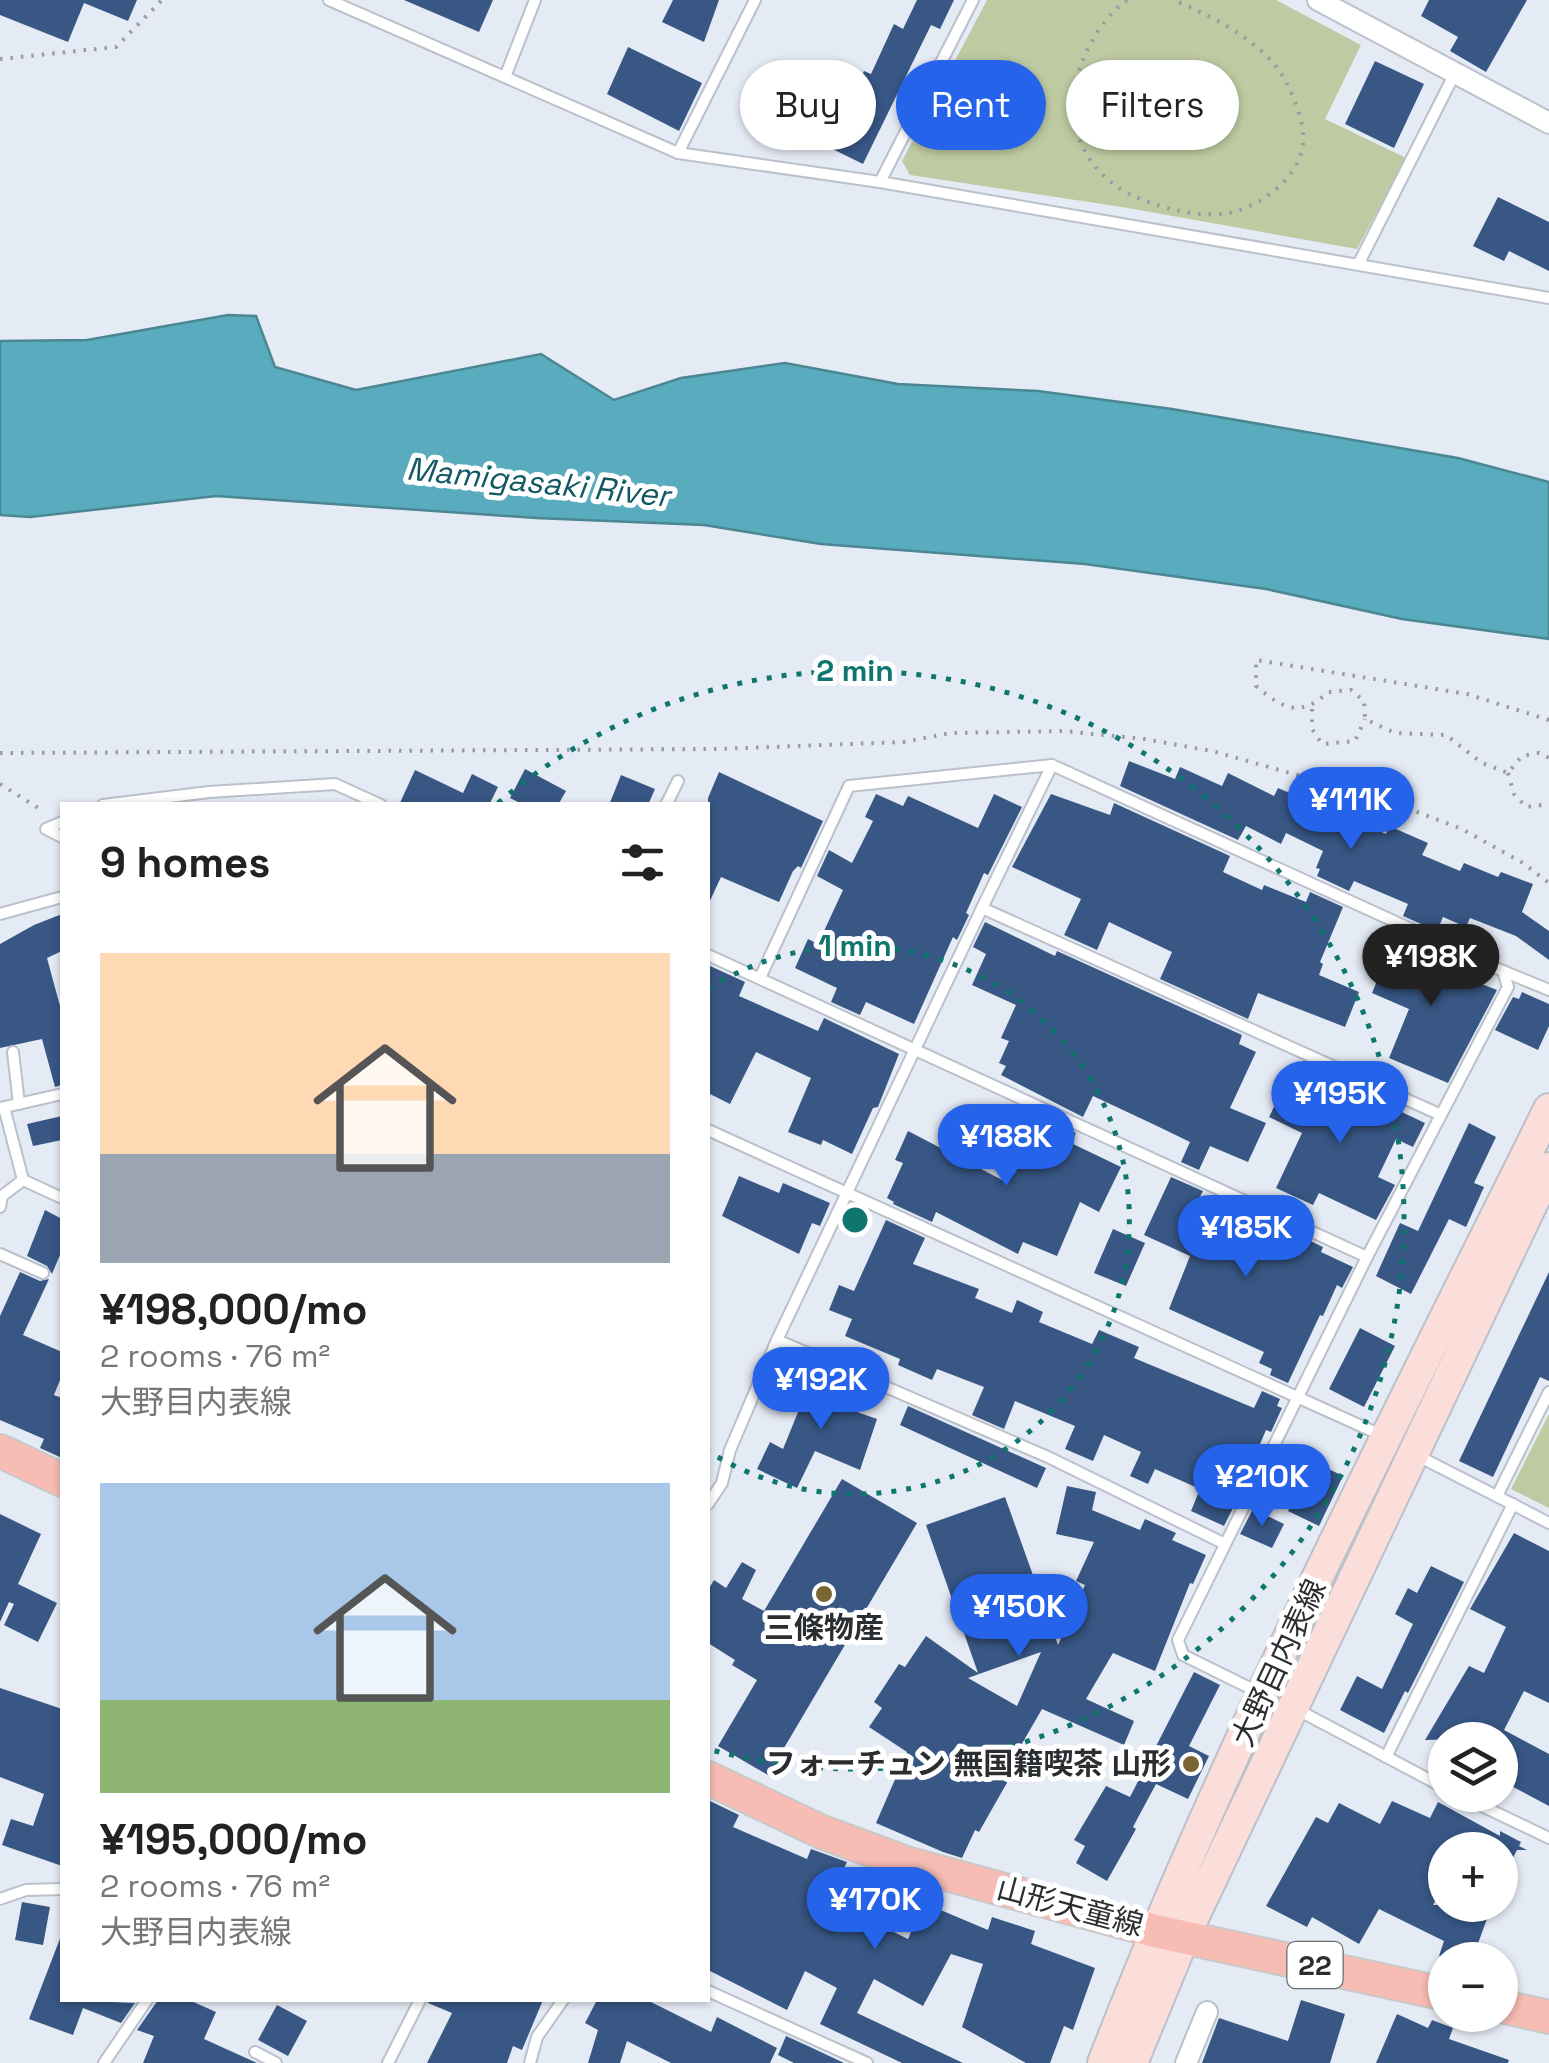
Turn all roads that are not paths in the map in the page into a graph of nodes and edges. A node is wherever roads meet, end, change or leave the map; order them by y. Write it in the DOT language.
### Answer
graph roads {
  1 [pos="329,0"];
  2 [pos="535,0"];
  3 [pos="755,0"];
  4 [pos="973,0"];
  5 [pos="1318,0"];
  6 [pos="1455,73"];
  7 [pos="505,77"];
  8 [pos="1549,123"];
  9 [pos="678,153"];
  10 [pos="880,182"];
  11 [pos="1359,263"];
  12 [pos="1549,298"];
  13 [pos="1052,765"];
  14 [pos="678,780"];
  15 [pos="127,802"];
  16 [pos="374,802"];
  17 [pos="667,802"];
  18 [pos="60,823"];
  19 [pos="60,835"];
  20 [pos="60,898"];
  21 [pos="982,908"];
  22 [pos="0,914"];
  23 [pos="710,956"];
  24 [pos="1503,970"];
  25 [pos="760,978"];
  26 [pos="1549,990"];
  27 [pos="914,1047"];
  28 [pos="13,1052"];
  29 [pos="60,1094"];
  30 [pos="19,1104"];
  31 [pos="2,1108"];
  32 [pos="1549,1109"];
  33 [pos="1441,1114"];
  34 [pos="710,1131"];
  35 [pos="1549,1168"];
  36 [pos="23,1180"];
  37 [pos="846,1192"];
  38 [pos="60,1197"];
  39 [pos="0,1207"];
  40 [pos="0,1254"];
  41 [pos="1367,1257"];
  42 [pos="43,1273"];
  43 [pos="778,1340"];
  44 [pos="1549,1392"];
  45 [pos="1297,1395"];
  46 [pos="1400,1446"];
  47 [pos="0,1451"];
  48 [pos="60,1479"];
  49 [pos="1497,1496"];
  50 [pos="710,1501"];
  51 [pos="1513,1504"];
  52 [pos="1549,1523"];
  53 [pos="1223,1543"];
  54 [pos="1278,1701"];
  55 [pos="1386,1757"];
  56 [pos="710,1779"];
  57 [pos="1428,1779"];
  58 [pos="1493,1812"];
  59 [pos="1549,1825"];
  60 [pos="1546,1838"];
  61 [pos="60,1889"];
  62 [pos="0,1898"];
  63 [pos="1169,1934"];
  64 [pos="1428,1990"];
  65 [pos="710,1992"];
  66 [pos="146,2002"];
  67 [pos="419,2002"];
  68 [pos="563,2002"];
  69 [pos="1518,2010"];
  70 [pos="1207,2012"];
  71 [pos="1549,2017"];
  72 [pos="255,2052"];
  73 [pos="104,2063"];
  74 [pos="276,2063"];
  75 [pos="388,2063"];
  76 [pos="530,2063"];
  77 [pos="867,2063"];
  78 [pos="1103,2063"];
  79 [pos="1132,2063"];
  80 [pos="1186,2063"];
  1 -- 7 [label="lane"];
  2 -- 7 [label="lane"];
  3 -- 9 [label="lane"];
  4 -- 10 [label="lane"];
  5 -- 6 [label="street"];
  6 -- 8 [label="street"];
  6 -- 11 [label="lane"];
  7 -- 9 [label="lane"];
  9 -- 10 [label="lane"];
  10 -- 11 [label="lane"];
  11 -- 12 [label="lane"];
  13 -- 21 [label="lane"];
  13 -- 24 [label="lane"];
  13 -- 25 [label="lane"];
  14 -- 17 [label="lane"];
  15 -- 16 [label="lane"];
  18 -- 19 [label="lane"];
  20 -- 22 [label="lane"];
  21 -- 27 [label="lane"];
  21 -- 33 [label="lane"];
  23 -- 25 [label="lane"];
  24 -- 26 [label="lane"];
  24 -- 33 [label="lane"];
  25 -- 27 [label="lane"];
  27 -- 37 [label="lane"];
  27 -- 41 [label="lane"];
  28 -- 30 [label="lane"];
  29 -- 30 [label="lane"];
  30 -- 31 [label="lane"];
  31 -- 36 [label="lane"];
  32 -- 46 [label="main road, 大野目内表線"];
  33 -- 41 [label="lane"];
  34 -- 37 [label="lane"];
  35 -- 46 [label="main road, 大野目内表線"];
  36 -- 38 [label="lane"];
  36 -- 39 [label="lane"];
  37 -- 43 [label="lane"];
  37 -- 45 [label="lane"];
  40 -- 42 [label="lane"];
  41 -- 45 [label="lane"];
  43 -- 50 [label="lane"];
  43 -- 53 [label="lane"];
  44 -- 49 [label="lane"];
  45 -- 46 [label="lane"];
  45 -- 53 [label="lane"];
  46 -- 49 [label="lane"];
  46 -- 54 [label="main road, 大野目内表線"];
  47 -- 48 [label="main road"];
  49 -- 51 [label="lane"];
  51 -- 52 [label="lane"];
  51 -- 55 [label="lane"];
  53 -- 54 [label="lane"];
  54 -- 55 [label="lane"];
  54 -- 63 [label="main road, 大野目内表線"];
  55 -- 57 [label="lane"];
  56 -- 63 [label="main road, 山形天童線 / 22"];
  58 -- 60 [label="lane"];
  59 -- 60 [label="lane"];
  61 -- 62 [label="lane"];
  63 -- 64 [label="main road, 山形天童線 / 22"];
  63 -- 78 [label="main road, 大野目内表線"];
  63 -- 79 [label="main road, 大野目内表線"];
  65 -- 77 [label="lane"];
  66 -- 73 [label="lane"];
  67 -- 75 [label="lane"];
  68 -- 76 [label="lane"];
  69 -- 71 [label="main road"];
  70 -- 80 [label="street"];
  72 -- 74 [label="lane"];
}
